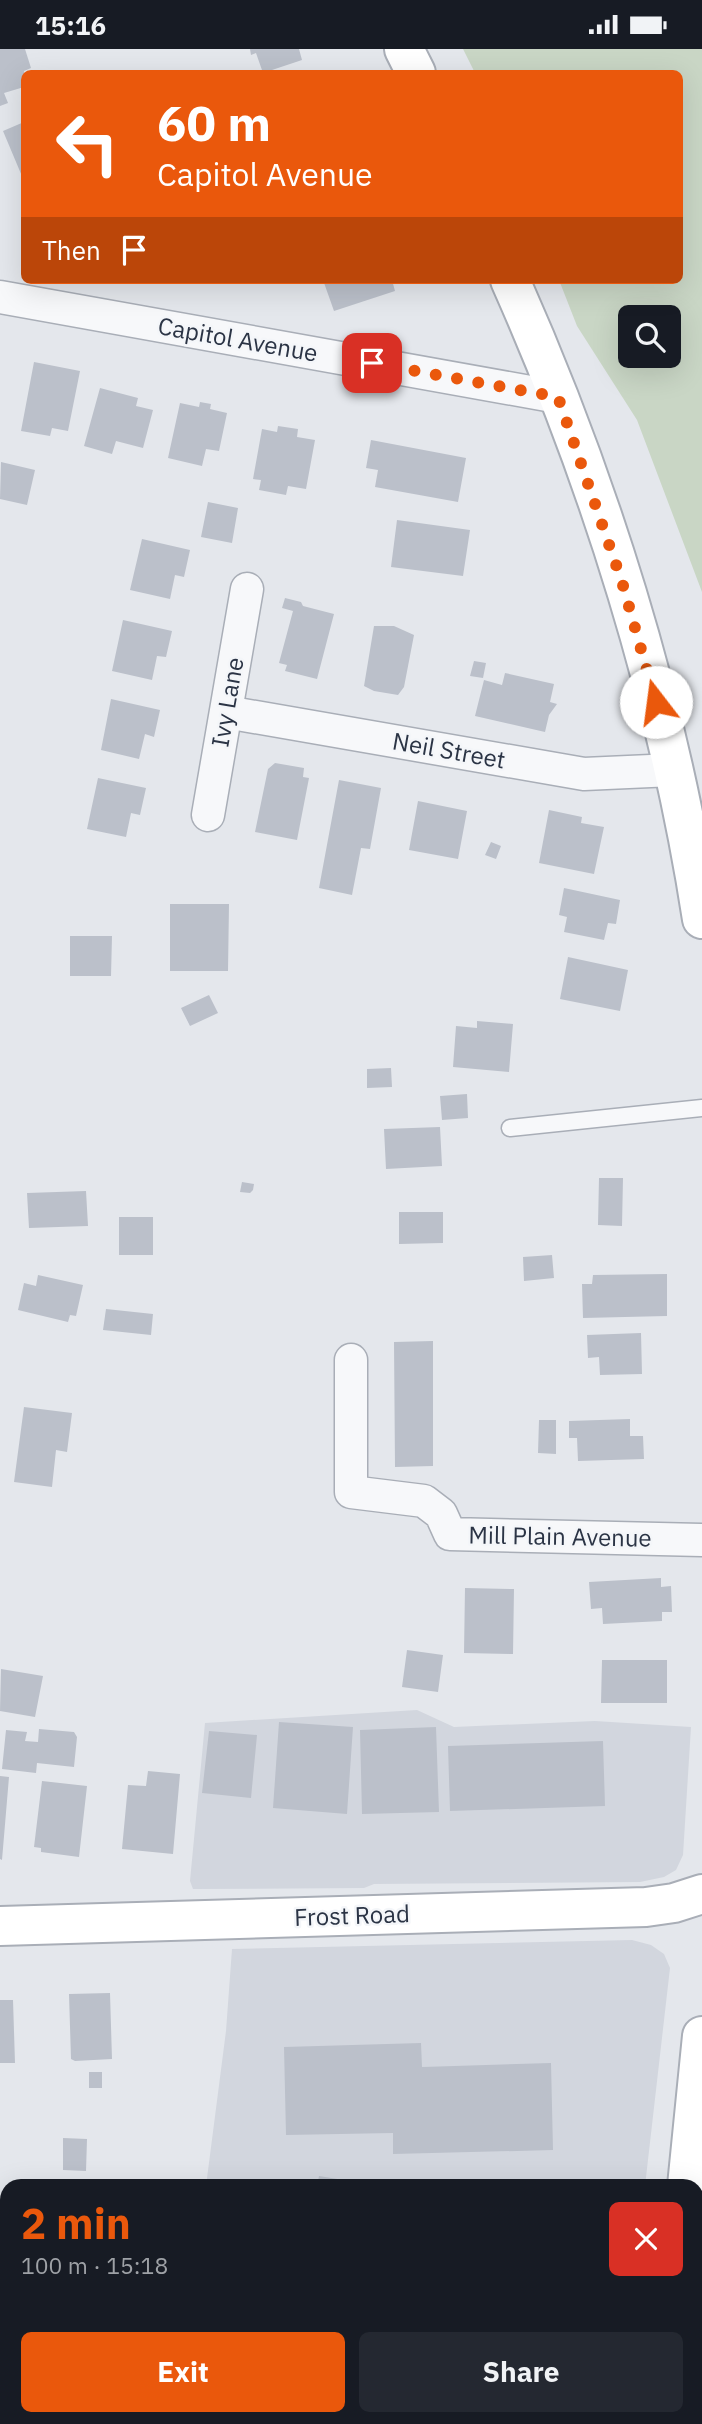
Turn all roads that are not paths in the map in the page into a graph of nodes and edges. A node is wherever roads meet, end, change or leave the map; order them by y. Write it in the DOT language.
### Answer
graph roads {
  1 [pos="404,49"];
  2 [pos="414,70"];
  3 [pos="512,284"];
  4 [pos="0,297"];
  5 [pos="558,397"];
  6 [pos="247,589"];
  7 [pos="226,712"];
  8 [pos="673,770"];
  9 [pos="208,815"];
  10 [pos="702,919"];
  11 [pos="702,1108"];
  12 [pos="510,1128"];
  13 [pos="351,1360"];
  14 [pos="702,1540"];
  15 [pos="702,1894"];
  16 [pos="0,1926"];
  17 [pos="702,2036"];
  18 [pos="688,2179"];
  1 -- 2 [label="main road"];
  3 -- 5 [label="main road"];
  4 -- 5 [label="street, Capitol Avenue"];
  5 -- 8 [label="main road"];
  6 -- 7 [label="street, Ivy Lane"];
  7 -- 8 [label="street, Neil Street"];
  7 -- 9 [label="street, Ivy Lane"];
  8 -- 10 [label="main road"];
  11 -- 12 [label="lane"];
  13 -- 14 [label="street, Mill Plain Avenue"];
  15 -- 16 [label="main road, Frost Road"];
  17 -- 18 [label="main road"];
}
